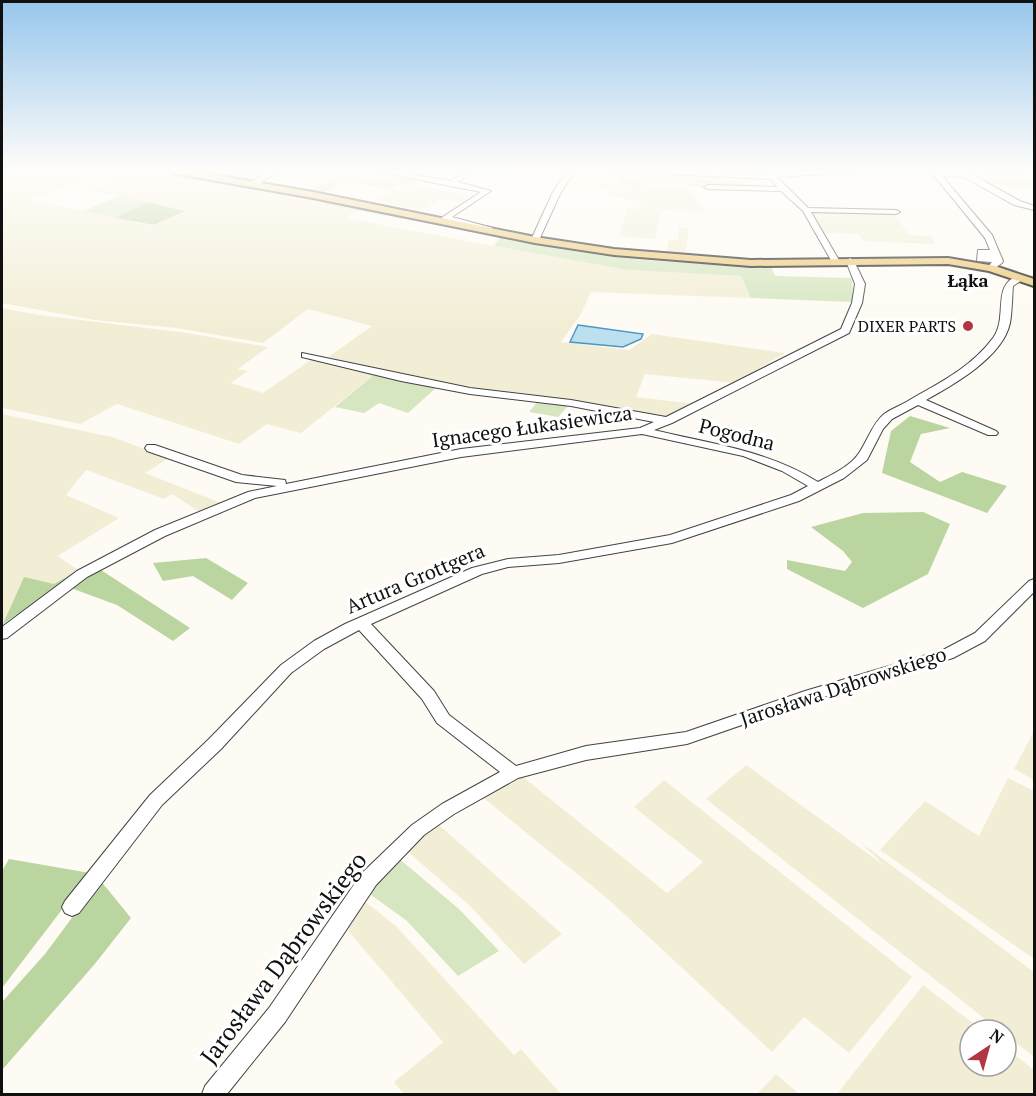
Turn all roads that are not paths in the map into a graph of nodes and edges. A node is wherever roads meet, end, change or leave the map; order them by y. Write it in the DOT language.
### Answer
graph roads {
  1 [pos="441,221"];
  2 [pos="459,221"];
  3 [pos="544,221"];
  4 [pos="812,221"];
  5 [pos="974,221"];
  6 [pos="486,230"];
  7 [pos="535,240"];
  8 [pos="850,261"];
  9 [pos="836,262"];
  10 [pos="991,268"];
  11 [pos="1020,278"];
  12 [pos="1035,283"];
  13 [pos="306,355"];
  14 [pos="918,401"];
  15 [pos="668,421"];
  16 [pos="642,431"];
  17 [pos="992,434"];
  18 [pos="151,448"];
  19 [pos="308,482"];
  20 [pos="818,487"];
  21 [pos="1035,584"];
  22 [pos="361,623"];
  23 [pos="2,634"];
  24 [pos="513,773"];
  25 [pos="72,907"];
  26 [pos="213,1095"];
  1 -- 6 [label="main road"];
  2 -- 6 [label="street"];
  3 -- 7 [label="street"];
  4 -- 9 [label="street"];
  5 -- 10 [label="street"];
  6 -- 7 [label="main road"];
  7 -- 9 [label="main road"];
  8 -- 9 [label="main road"];
  8 -- 10 [label="main road"];
  8 -- 15 [label="street, Ignacego Łukasiewicza"];
  10 -- 11 [label="main road"];
  11 -- 12 [label="main road"];
  11 -- 14 [label="street, Artura Grottgera"];
  13 -- 15 [label="street"];
  14 -- 17 [label="street"];
  14 -- 20 [label="street, Artura Grottgera"];
  15 -- 16 [label="street, Ignacego Łukasiewicza"];
  16 -- 19 [label="street, Ignacego Łukasiewicza"];
  16 -- 20 [label="street, Pogodna"];
  18 -- 19 [label="street, Ignacego Łukasiewicza"];
  19 -- 23 [label="street, Ignacego Łukasiewicza"];
  20 -- 22 [label="street, Artura Grottgera"];
  21 -- 24 [label="street, Jarosława Dąbrowskiego"];
  22 -- 24 [label="street"];
  22 -- 25 [label="street, Artura Grottgera"];
  24 -- 26 [label="street, Jarosława Dąbrowskiego"];
}
